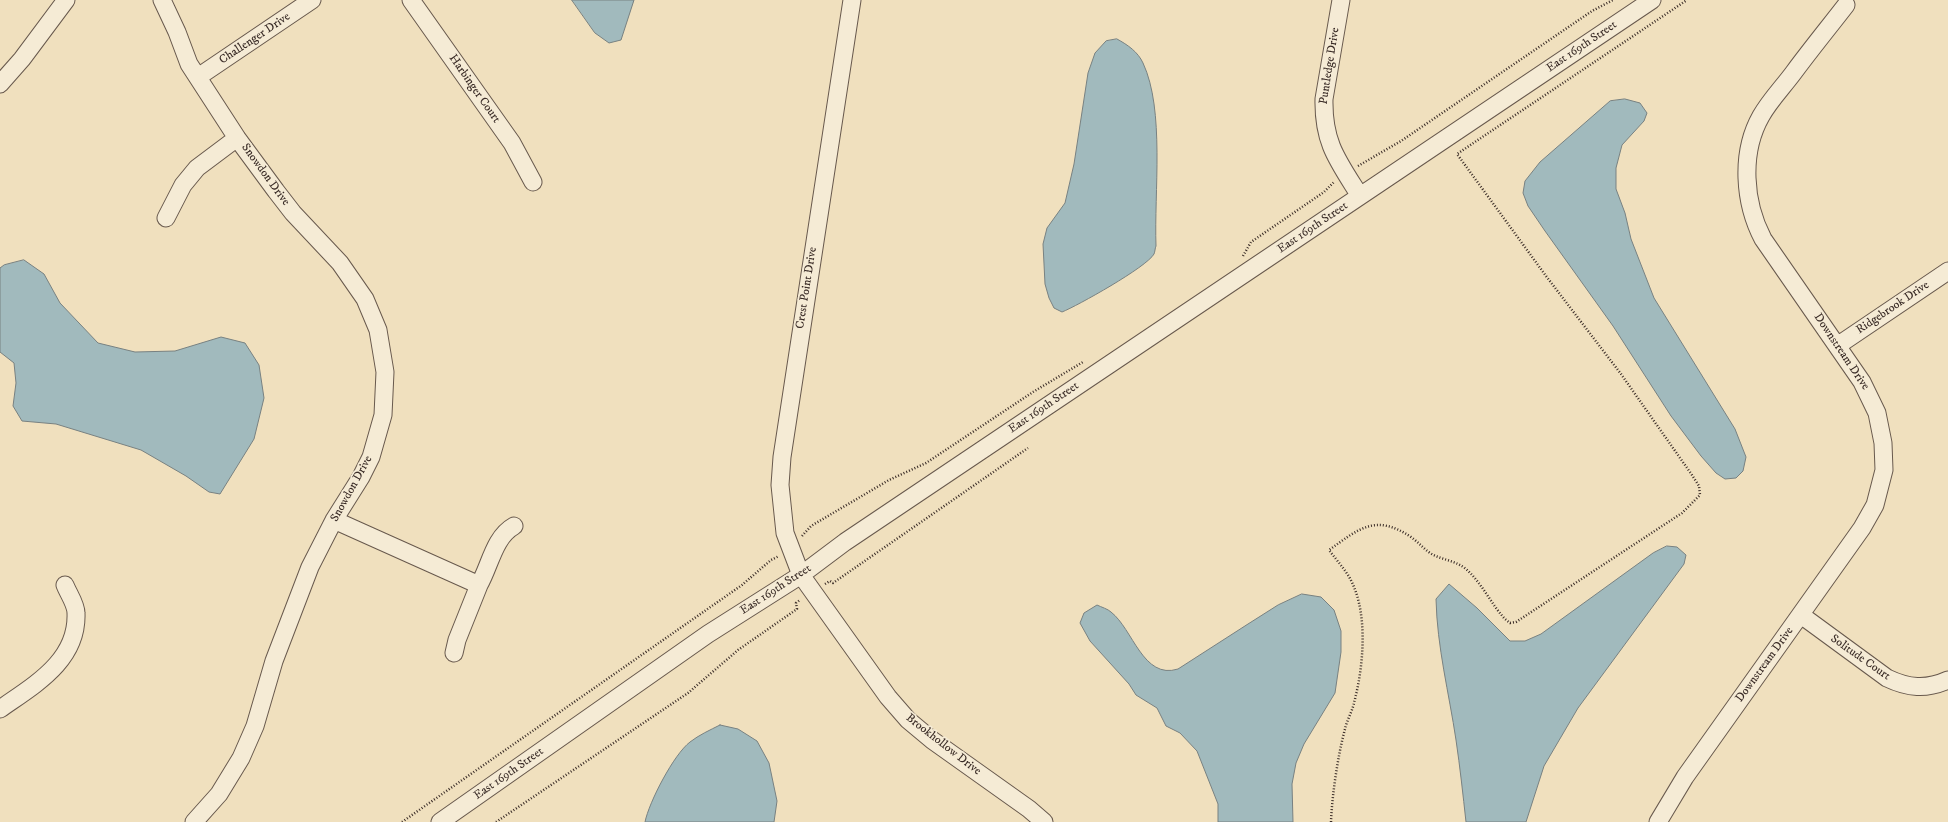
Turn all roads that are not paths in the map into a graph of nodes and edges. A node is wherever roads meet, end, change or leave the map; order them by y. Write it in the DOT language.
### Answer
graph roads {
  1 [pos="66,0"];
  2 [pos="162,0"];
  3 [pos="312,0"];
  4 [pos="411,0"];
  5 [pos="852,0"];
  6 [pos="1341,0"];
  7 [pos="1652,0"];
  8 [pos="1846,4"];
  9 [pos="198,77"];
  10 [pos="0,84"];
  11 [pos="237,138"];
  12 [pos="533,182"];
  13 [pos="1360,196"];
  14 [pos="166,218"];
  15 [pos="1948,271"];
  16 [pos="1837,346"];
  17 [pos="334,520"];
  18 [pos="514,526"];
  19 [pos="801,575"];
  20 [pos="65,585"];
  21 [pos="479,585"];
  22 [pos="1800,615"];
  23 [pos="454,653"];
  24 [pos="1948,680"];
  25 [pos="0,709"];
  26 [pos="194,822"];
  27 [pos="440,822"];
  28 [pos="1044,822"];
  29 [pos="1658,822"];
  1 -- 10 [label="street"];
  2 -- 9 [label="street, Snowdon Drive"];
  3 -- 9 [label="street, Challenger Drive"];
  4 -- 12 [label="street, Harbinger Court"];
  5 -- 19 [label="street, Crest Point Drive"];
  6 -- 13 [label="street, Puntledge Drive"];
  7 -- 13 [label="street, East 169th Street"];
  8 -- 16 [label="street, Downstream Drive"];
  9 -- 11 [label="street, Snowdon Drive"];
  11 -- 14 [label="street"];
  11 -- 17 [label="street, Snowdon Drive"];
  13 -- 19 [label="street, East 169th Street"];
  15 -- 16 [label="street, Ridgebrook Drive"];
  16 -- 22 [label="street, Downstream Drive"];
  17 -- 21 [label="street"];
  17 -- 26 [label="street, Snowdon Drive"];
  18 -- 21 [label="street"];
  19 -- 27 [label="street, East 169th Street"];
  19 -- 28 [label="street, Brookhollow Drive"];
  20 -- 25 [label="street"];
  21 -- 23 [label="street"];
  22 -- 24 [label="street, Solitude Court"];
  22 -- 29 [label="street, Downstream Drive"];
}
